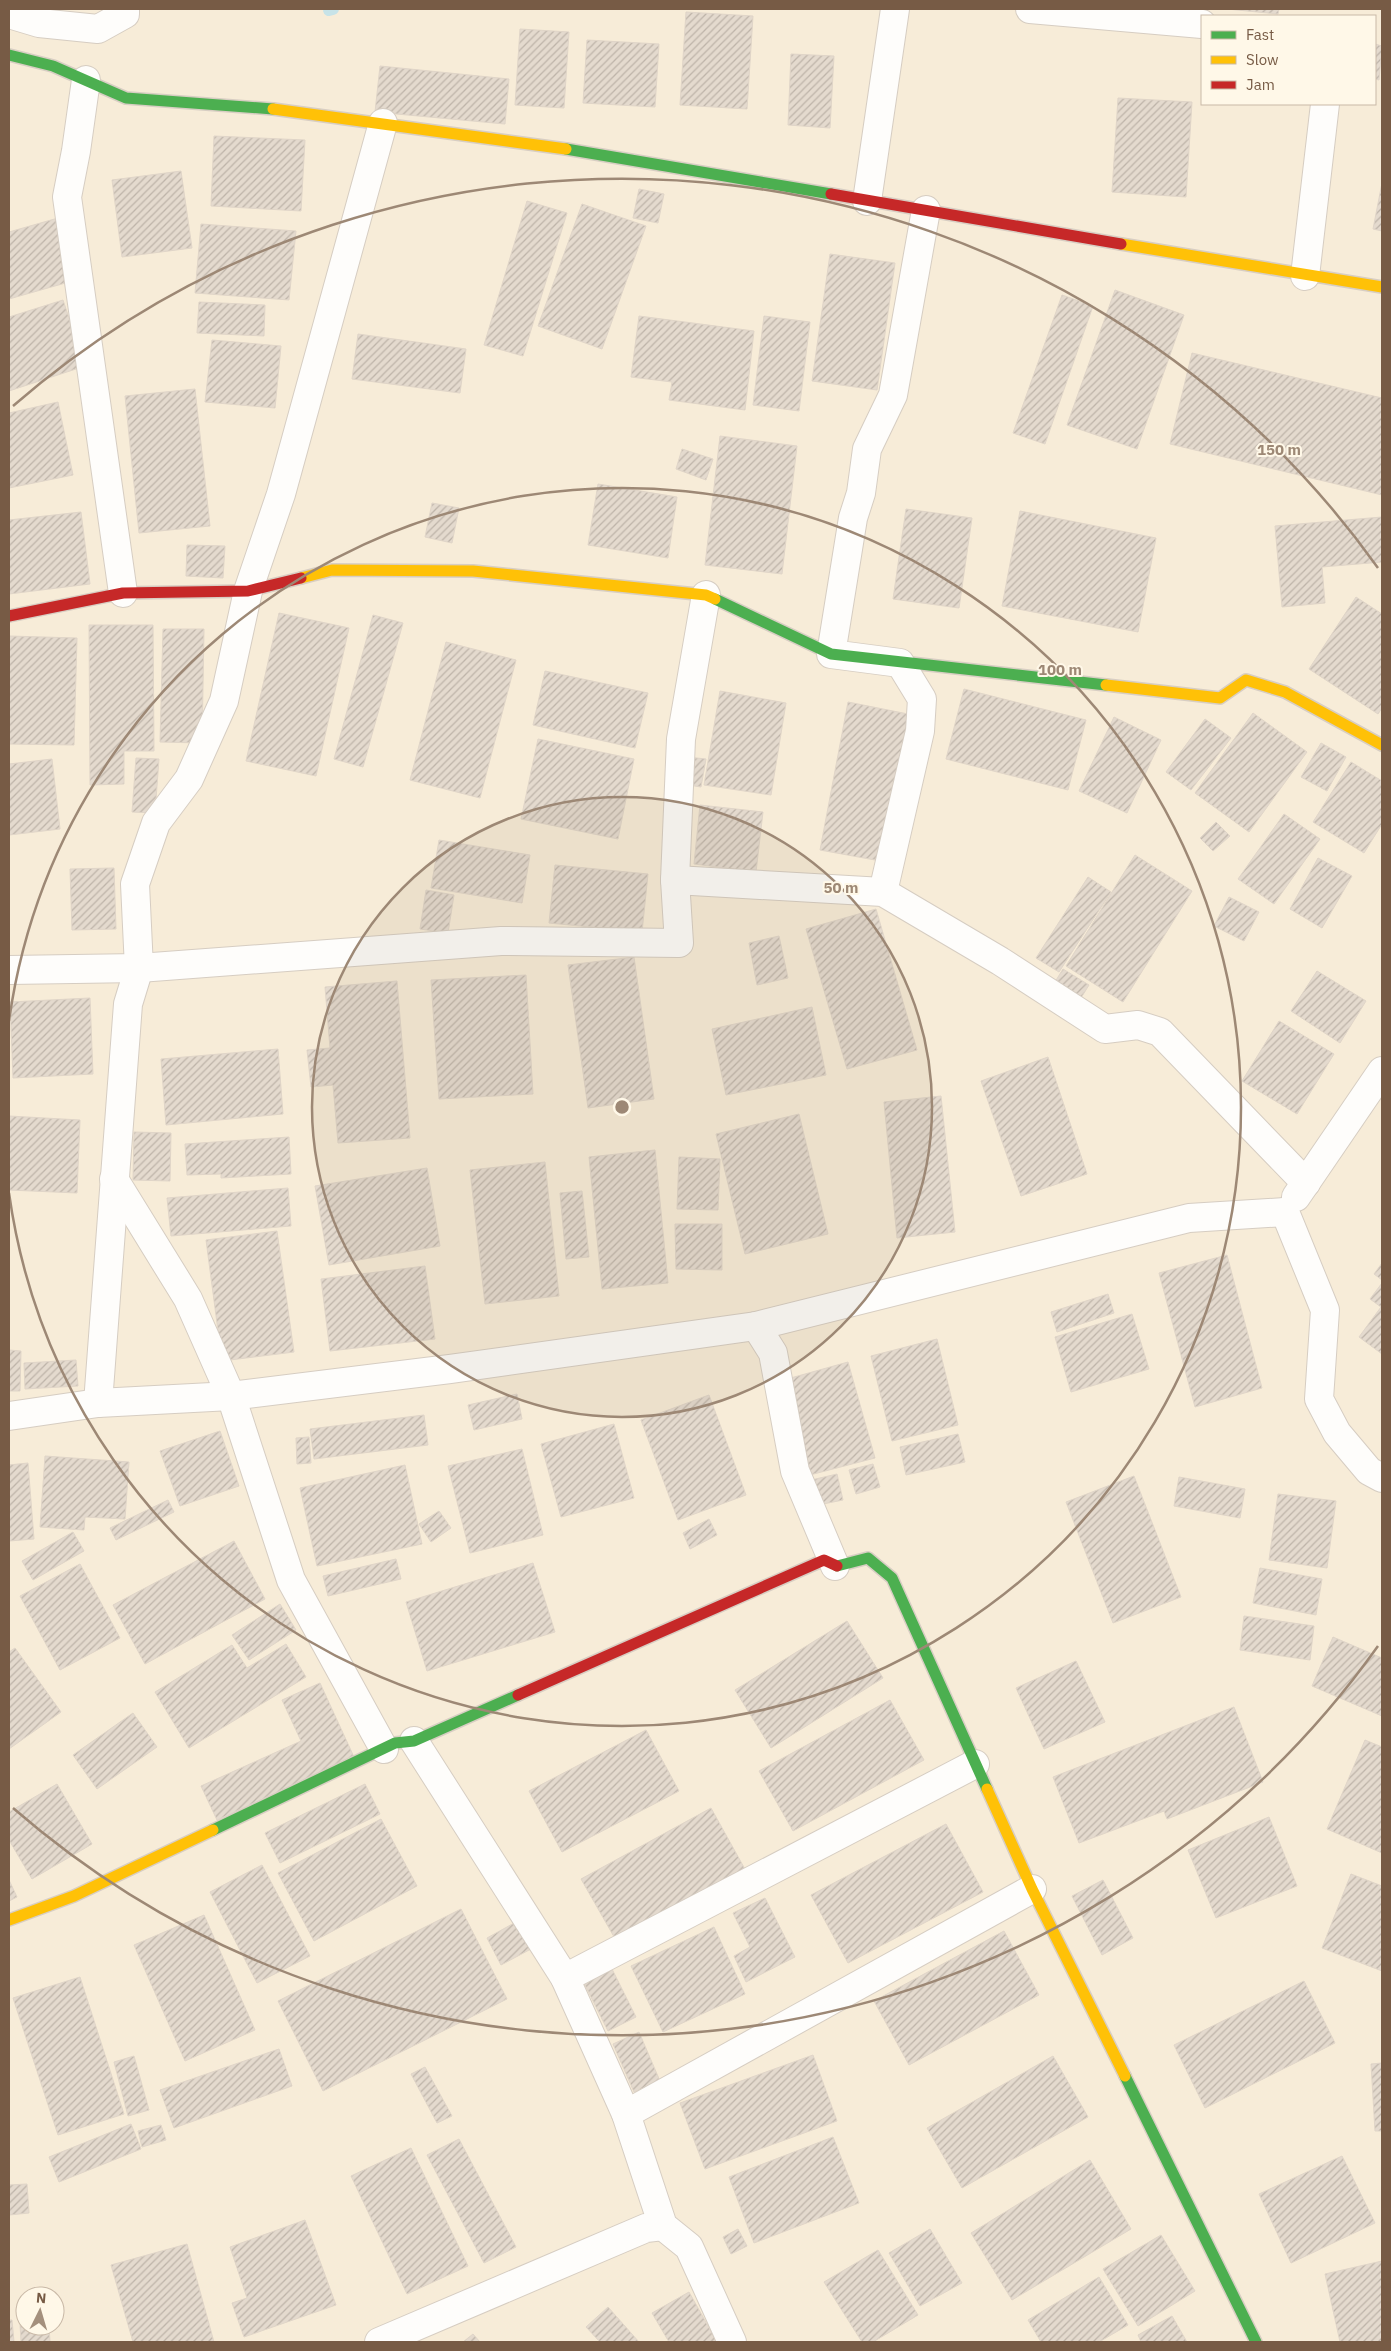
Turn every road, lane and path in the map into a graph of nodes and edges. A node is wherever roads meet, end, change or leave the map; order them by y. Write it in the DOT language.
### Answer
graph roads {
  1 [pos="125,9"];
  2 [pos="895,9"];
  3 [pos="1030,9"];
  4 [pos="9,14"];
  5 [pos="1201,24"];
  6 [pos="9,55"];
  7 [pos="86,80"];
  8 [pos="1325,105"];
  9 [pos="382,124"];
  10 [pos="867,201"];
  11 [pos="926,210"];
  12 [pos="1305,276"];
  13 [pos="1382,287"];
  14 [pos="248,591"];
  15 [pos="123,593"];
  16 [pos="706,595"];
  17 [pos="9,616"];
  18 [pos="831,654"];
  19 [pos="1382,745"];
  20 [pos="675,880"];
  21 [pos="883,892"];
  22 [pos="139,968"];
  23 [pos="9,970"];
  24 [pos="1382,1071"];
  25 [pos="114,1179"];
  26 [pos="1306,1182"];
  27 [pos="1285,1212"];
  28 [pos="756,1326"];
  29 [pos="231,1396"];
  30 [pos="98,1403"];
  31 [pos="9,1416"];
  32 [pos="1382,1478"];
  33 [pos="835,1566"];
  34 [pos="414,1741"];
  35 [pos="384,1749"];
  36 [pos="975,1764"];
  37 [pos="1032,1889"];
  38 [pos="9,1920"];
  39 [pos="565,1978"];
  40 [pos="626,2114"];
  41 [pos="663,2226"];
  42 [pos="379,2342"];
  43 [pos="732,2342"];
  44 [pos="1256,2342"];
  1 -- 4 [label="street"];
  2 -- 10 [label="street"];
  3 -- 5 [label="street"];
  6 -- 7 [label="street"];
  7 -- 9 [label="street"];
  7 -- 15 [label="street"];
  8 -- 12 [label="street"];
  9 -- 10 [label="street"];
  9 -- 14 [label="street"];
  10 -- 11 [label="street"];
  11 -- 12 [label="street"];
  11 -- 18 [label="street"];
  12 -- 13 [label="street"];
  14 -- 15 [label="street"];
  14 -- 16 [label="street"];
  14 -- 22 [label="street"];
  15 -- 17 [label="street"];
  16 -- 18 [label="street"];
  16 -- 20 [label="street"];
  18 -- 19 [label="street"];
  18 -- 21 [label="street"];
  20 -- 21 [label="street"];
  20 -- 22 [label="street"];
  21 -- 26 [label="street"];
  22 -- 23 [label="street"];
  22 -- 25 [label="street"];
  24 -- 26 [label="street"];
  25 -- 29 [label="street"];
  25 -- 30 [label="street"];
  26 -- 27 [label="street"];
  27 -- 28 [label="street"];
  27 -- 32 [label="street"];
  28 -- 29 [label="street"];
  28 -- 33 [label="street"];
  29 -- 30 [label="street"];
  29 -- 35 [label="street"];
  30 -- 31 [label="street"];
  33 -- 34 [label="street"];
  33 -- 36 [label="street"];
  34 -- 35 [label="street"];
  34 -- 39 [label="street"];
  35 -- 38 [label="street"];
  36 -- 37 [label="street"];
  36 -- 39 [label="street"];
  37 -- 40 [label="street"];
  37 -- 44 [label="street"];
  39 -- 40 [label="street"];
  40 -- 41 [label="street"];
  41 -- 42 [label="street"];
  41 -- 43 [label="street"];
}
